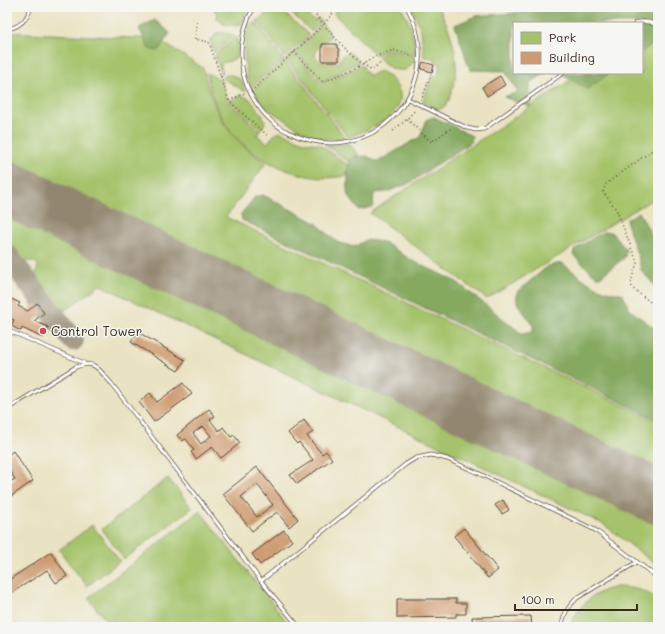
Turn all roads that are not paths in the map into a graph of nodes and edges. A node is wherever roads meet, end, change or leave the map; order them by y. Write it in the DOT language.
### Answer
graph roads {
  1 [pos="31,7"];
  2 [pos="254,7"];
  3 [pos="407,7"];
  4 [pos="478,7"];
  5 [pos="521,7"];
  6 [pos="640,22"];
  7 [pos="658,27"];
  8 [pos="7,28"];
  9 [pos="563,74"];
  10 [pos="408,99"];
  11 [pos="7,330"];
  12 [pos="84,364"];
  13 [pos="7,409"];
  14 [pos="637,562"];
  15 [pos="658,578"];
  16 [pos="261,581"];
  17 [pos="299,627"];
  18 [pos="562,627"];
  1 -- 8 [label="lane"];
  2 -- 10 [label="lane"];
  3 -- 10 [label="lane"];
  4 -- 5 [label="lane"];
  6 -- 7 [label="lane"];
  9 -- 10 [label="lane"];
  11 -- 12 [label="lane"];
  12 -- 13 [label="lane"];
  12 -- 16 [label="lane"];
  14 -- 15 [label="lane"];
  14 -- 16 [label="lane"];
  14 -- 18 [label="lane"];
  16 -- 17 [label="lane"];
}
